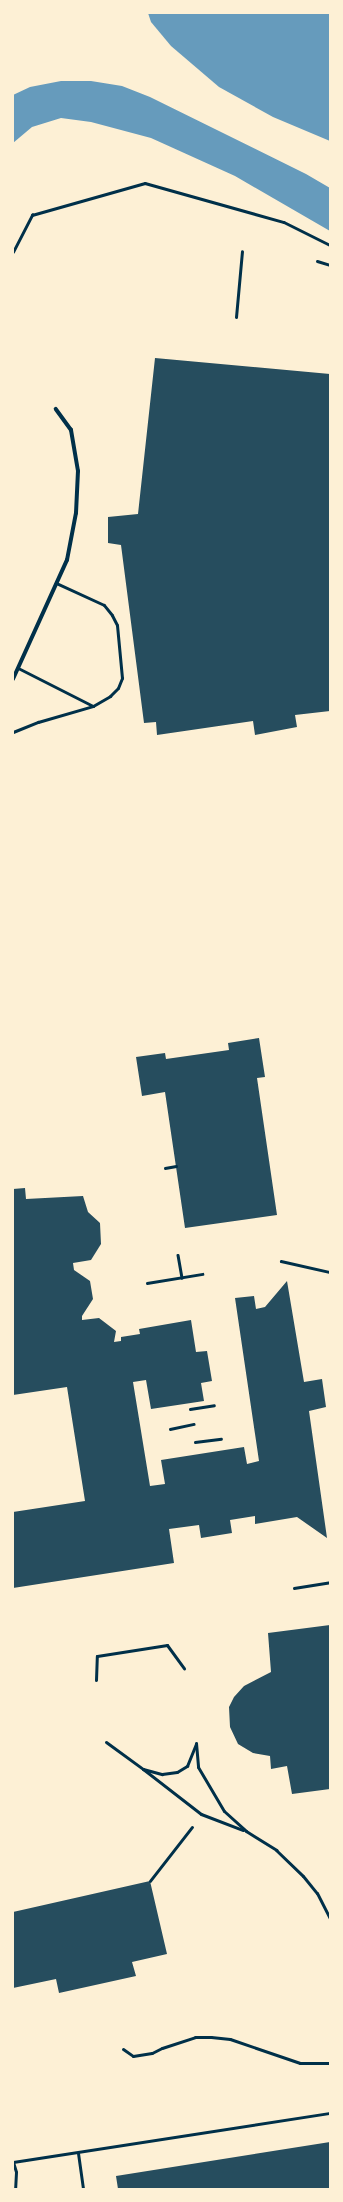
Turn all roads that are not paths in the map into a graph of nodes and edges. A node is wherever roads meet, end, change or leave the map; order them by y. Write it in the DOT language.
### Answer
graph roads {
  1 [pos="242,251"];
  2 [pos="317,261"];
  3 [pos="330,265"];
  4 [pos="236,317"];
  5 [pos="56,409"];
  6 [pos="56,583"];
  7 [pos="18,668"];
  8 [pos="13,678"];
  9 [pos="93,706"];
  10 [pos="13,732"];
  11 [pos="184,1668"];
  12 [pos="96,1680"];
  13 [pos="106,1742"];
  14 [pos="143,1769"];
  15 [pos="246,1831"];
  16 [pos="330,1919"];
  17 [pos="123,2049"];
  18 [pos="330,2063"];
  19 [pos="330,2113"];
  20 [pos="78,2153"];
  21 [pos="13,2162"];
  22 [pos="16,2189"];
  23 [pos="84,2189"];
  1 -- 4 [label="lane"];
  2 -- 3 [label="lane"];
  5 -- 6 [label="street"];
  6 -- 7 [label="street"];
  6 -- 9 [label="lane"];
  7 -- 8 [label="street"];
  7 -- 9 [label="lane"];
  9 -- 10 [label="lane"];
  11 -- 12 [label="lane"];
  13 -- 14 [label="lane"];
  14 -- 15 [label="lane"];
  14 -- 15 [label="lane"];
  15 -- 16 [label="lane"];
  17 -- 18 [label="lane"];
  19 -- 20 [label="lane"];
  20 -- 21 [label="lane"];
  20 -- 23 [label="lane"];
  21 -- 22 [label="lane"];
}
